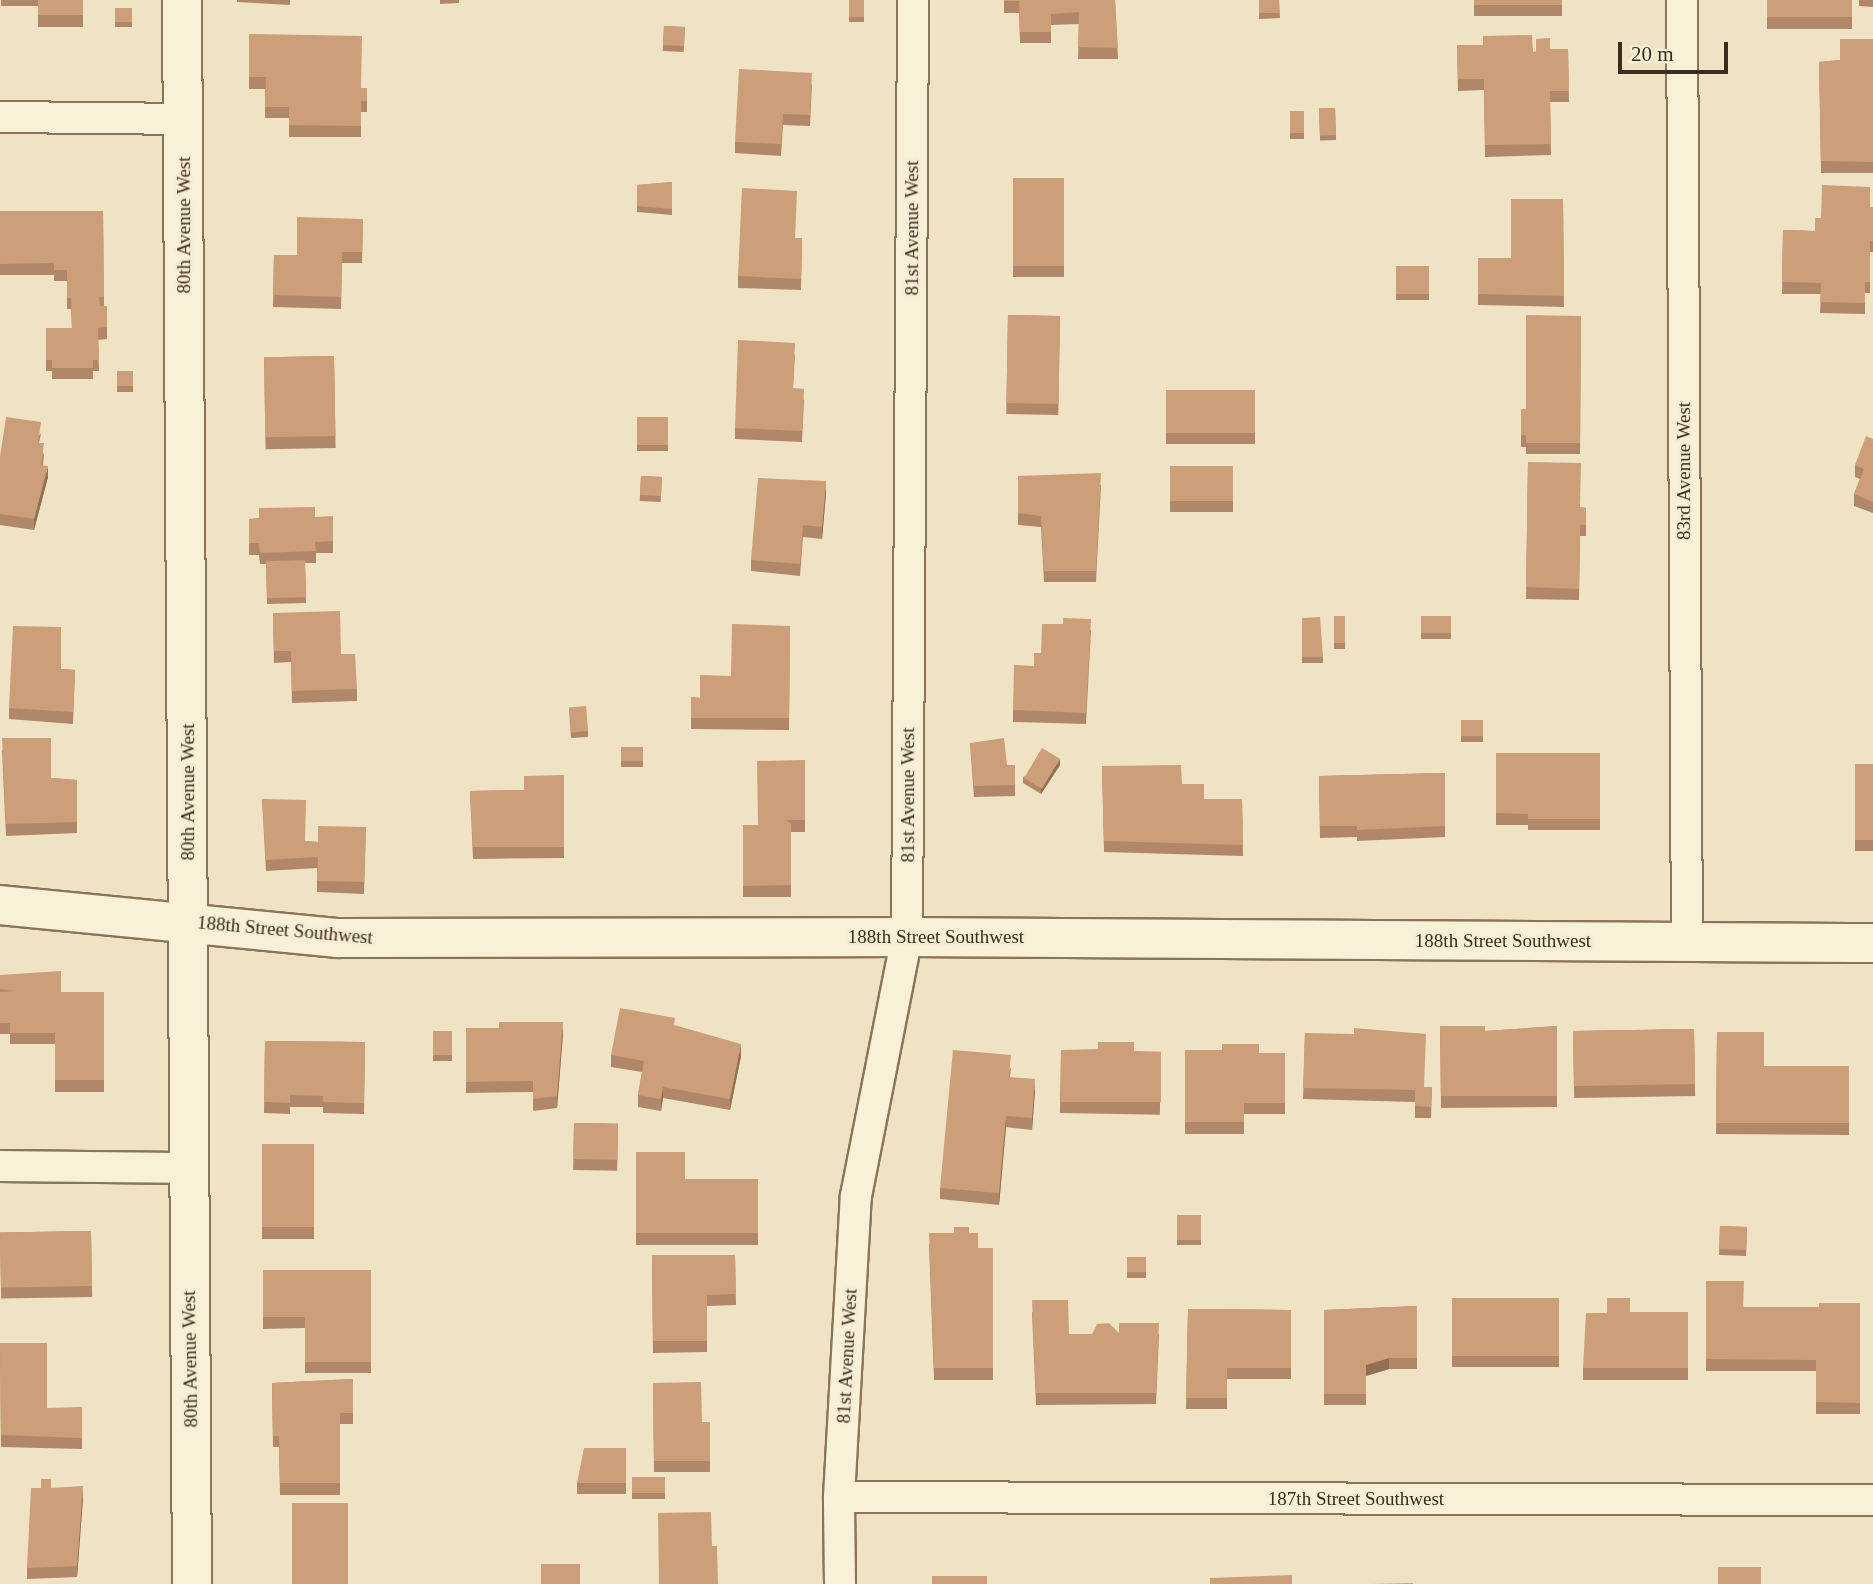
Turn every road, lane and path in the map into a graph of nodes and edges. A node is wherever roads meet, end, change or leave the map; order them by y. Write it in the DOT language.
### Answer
graph roads {
  1 [pos="182,0"];
  2 [pos="914,0"];
  3 [pos="1682,0"];
  4 [pos="0,117"];
  5 [pos="183,119"];
  6 [pos="0,905"];
  7 [pos="189,922"];
  8 [pos="907,937"];
  9 [pos="1687,943"];
  10 [pos="1873,943"];
  11 [pos="0,1166"];
  12 [pos="188,1168"];
  13 [pos="839,1497"];
  14 [pos="1873,1500"];
  15 [pos="192,1584"];
  16 [pos="840,1584"];
  1 -- 5 [label="street, 80th Avenue West"];
  2 -- 8 [label="street, 81st Avenue West"];
  3 -- 9 [label="street, 83rd Avenue West"];
  4 -- 5 [label="street"];
  5 -- 7 [label="street, 80th Avenue West"];
  6 -- 7 [label="street, 188th Street Southwest"];
  7 -- 8 [label="street, 188th Street Southwest"];
  7 -- 12 [label="street, 80th Avenue West"];
  8 -- 9 [label="street, 188th Street Southwest"];
  8 -- 13 [label="street, 81st Avenue West"];
  9 -- 10 [label="street, 188th Street Southwest"];
  11 -- 12 [label="street"];
  12 -- 15 [label="street, 80th Avenue West"];
  13 -- 14 [label="street, 187th Street Southwest"];
  13 -- 16 [label="street, 81st Avenue West"];
}
